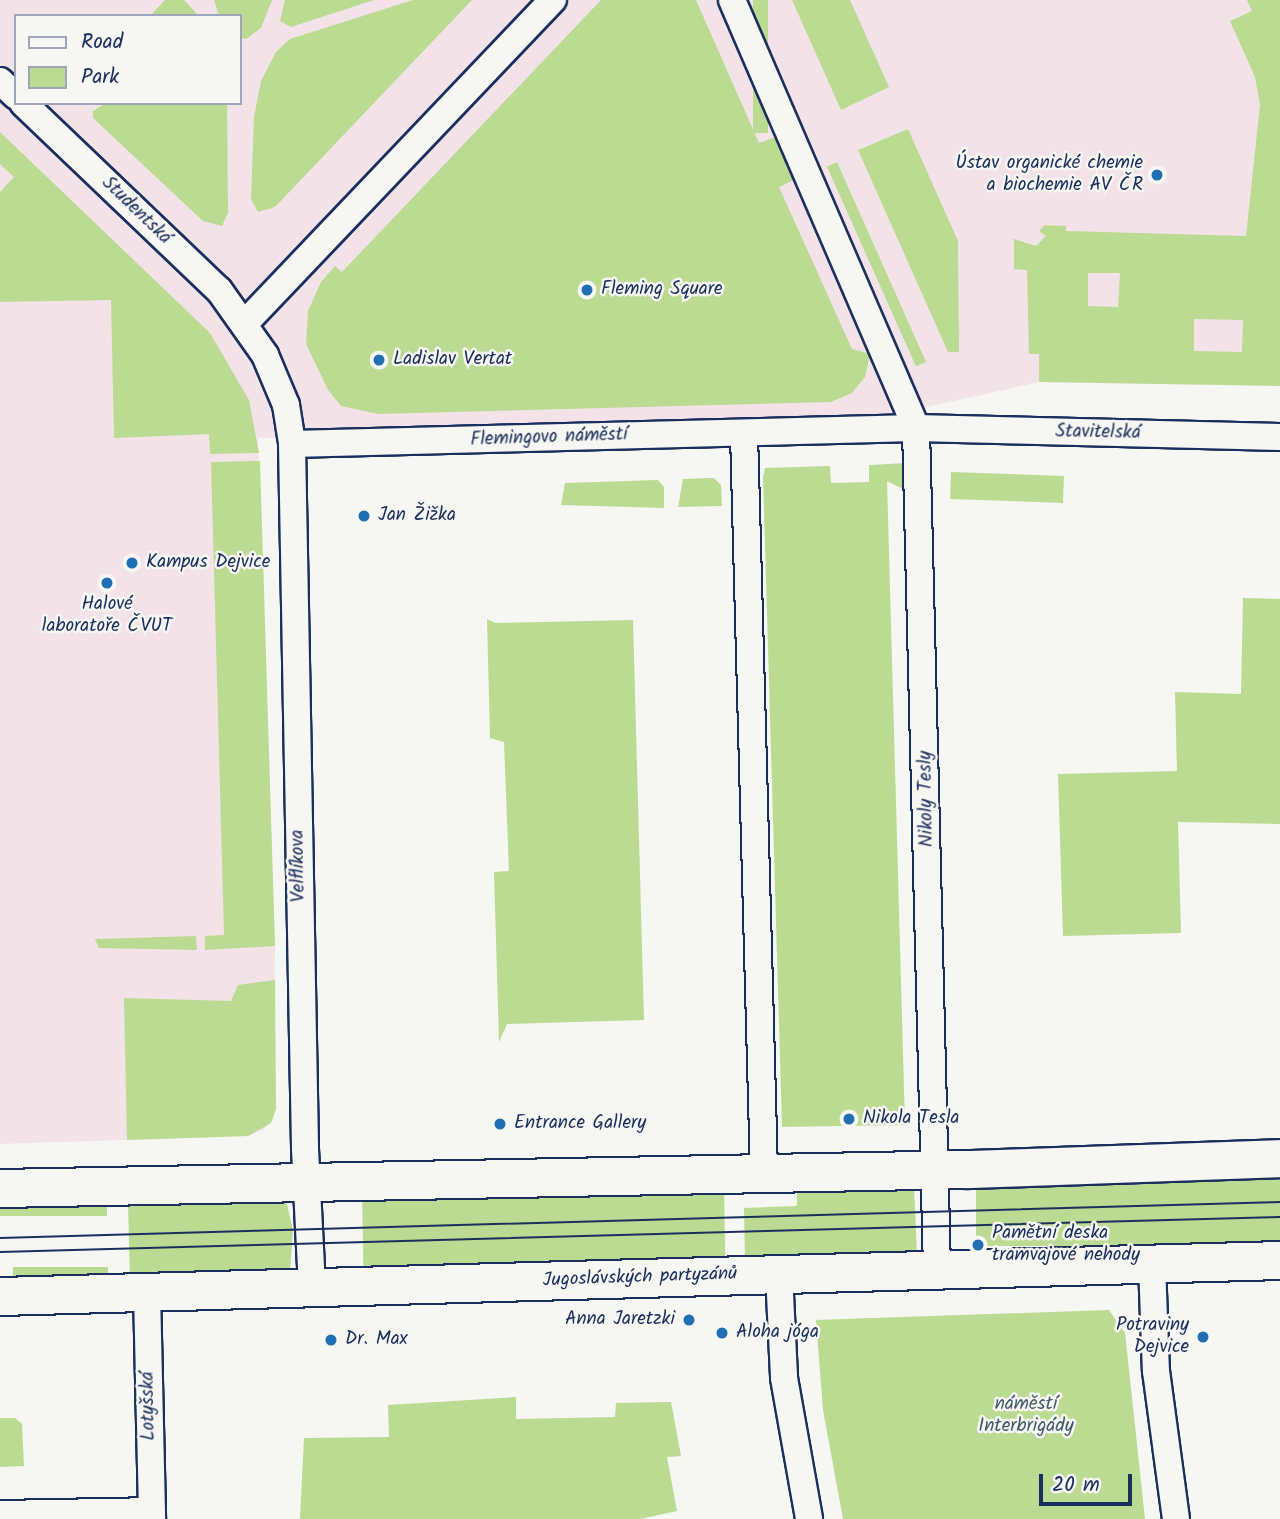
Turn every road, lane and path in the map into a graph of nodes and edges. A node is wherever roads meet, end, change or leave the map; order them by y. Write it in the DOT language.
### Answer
graph roads {
  1 [pos="553,0"];
  2 [pos="732,0"];
  3 [pos="0,81"];
  4 [pos="14,94"];
  5 [pos="25,105"];
  6 [pos="246,323"];
  7 [pos="916,428"];
  8 [pos="744,433"];
  9 [pos="1280,437"];
  10 [pos="292,444"];
  11 [pos="1280,1158"];
  12 [pos="936,1169"];
  13 [pos="764,1173"];
  14 [pos="307,1179"];
  15 [pos="0,1188"];
  16 [pos="1280,1260"];
  17 [pos="1152,1264"];
  18 [pos="937,1270"];
  19 [pos="779,1274"];
  20 [pos="312,1288"];
  21 [pos="147,1292"];
  22 [pos="0,1296"];
  23 [pos="0,1514"];
  24 [pos="152,1515"];
  25 [pos="809,1519"];
  26 [pos="1176,1519"];
  1 -- 6 [label="street"];
  2 -- 7 [label="street"];
  3 -- 4 [label="street"];
  5 -- 6 [label="street, Studentská"];
  6 -- 10 [label="street"];
  7 -- 8 [label="street, Flemingovo náměstí"];
  7 -- 9 [label="street, Stavitelská"];
  7 -- 12 [label="street, Nikoly Tesly"];
  8 -- 10 [label="street, Flemingovo náměstí"];
  8 -- 13 [label="street"];
  10 -- 14 [label="street, Velflíkova"];
  11 -- 12 [label="main road"];
  12 -- 13 [label="main road"];
  12 -- 18 [label="street, Nikoly Tesly"];
  13 -- 14 [label="main road"];
  14 -- 15 [label="main road"];
  14 -- 20 [label="street, Velflíkova"];
  16 -- 17 [label="main road, Jugoslávských partyzánů"];
  17 -- 18 [label="main road, Jugoslávských partyzánů"];
  17 -- 26 [label="street"];
  18 -- 19 [label="main road, Jugoslávských partyzánů"];
  19 -- 20 [label="main road, Jugoslávských partyzánů"];
  19 -- 25 [label="street"];
  20 -- 21 [label="main road, Jugoslávských partyzánů"];
  21 -- 22 [label="main road, Jugoslávských partyzánů"];
  21 -- 24 [label="street, Lotyšská"];
  23 -- 24 [label="street"];
}
